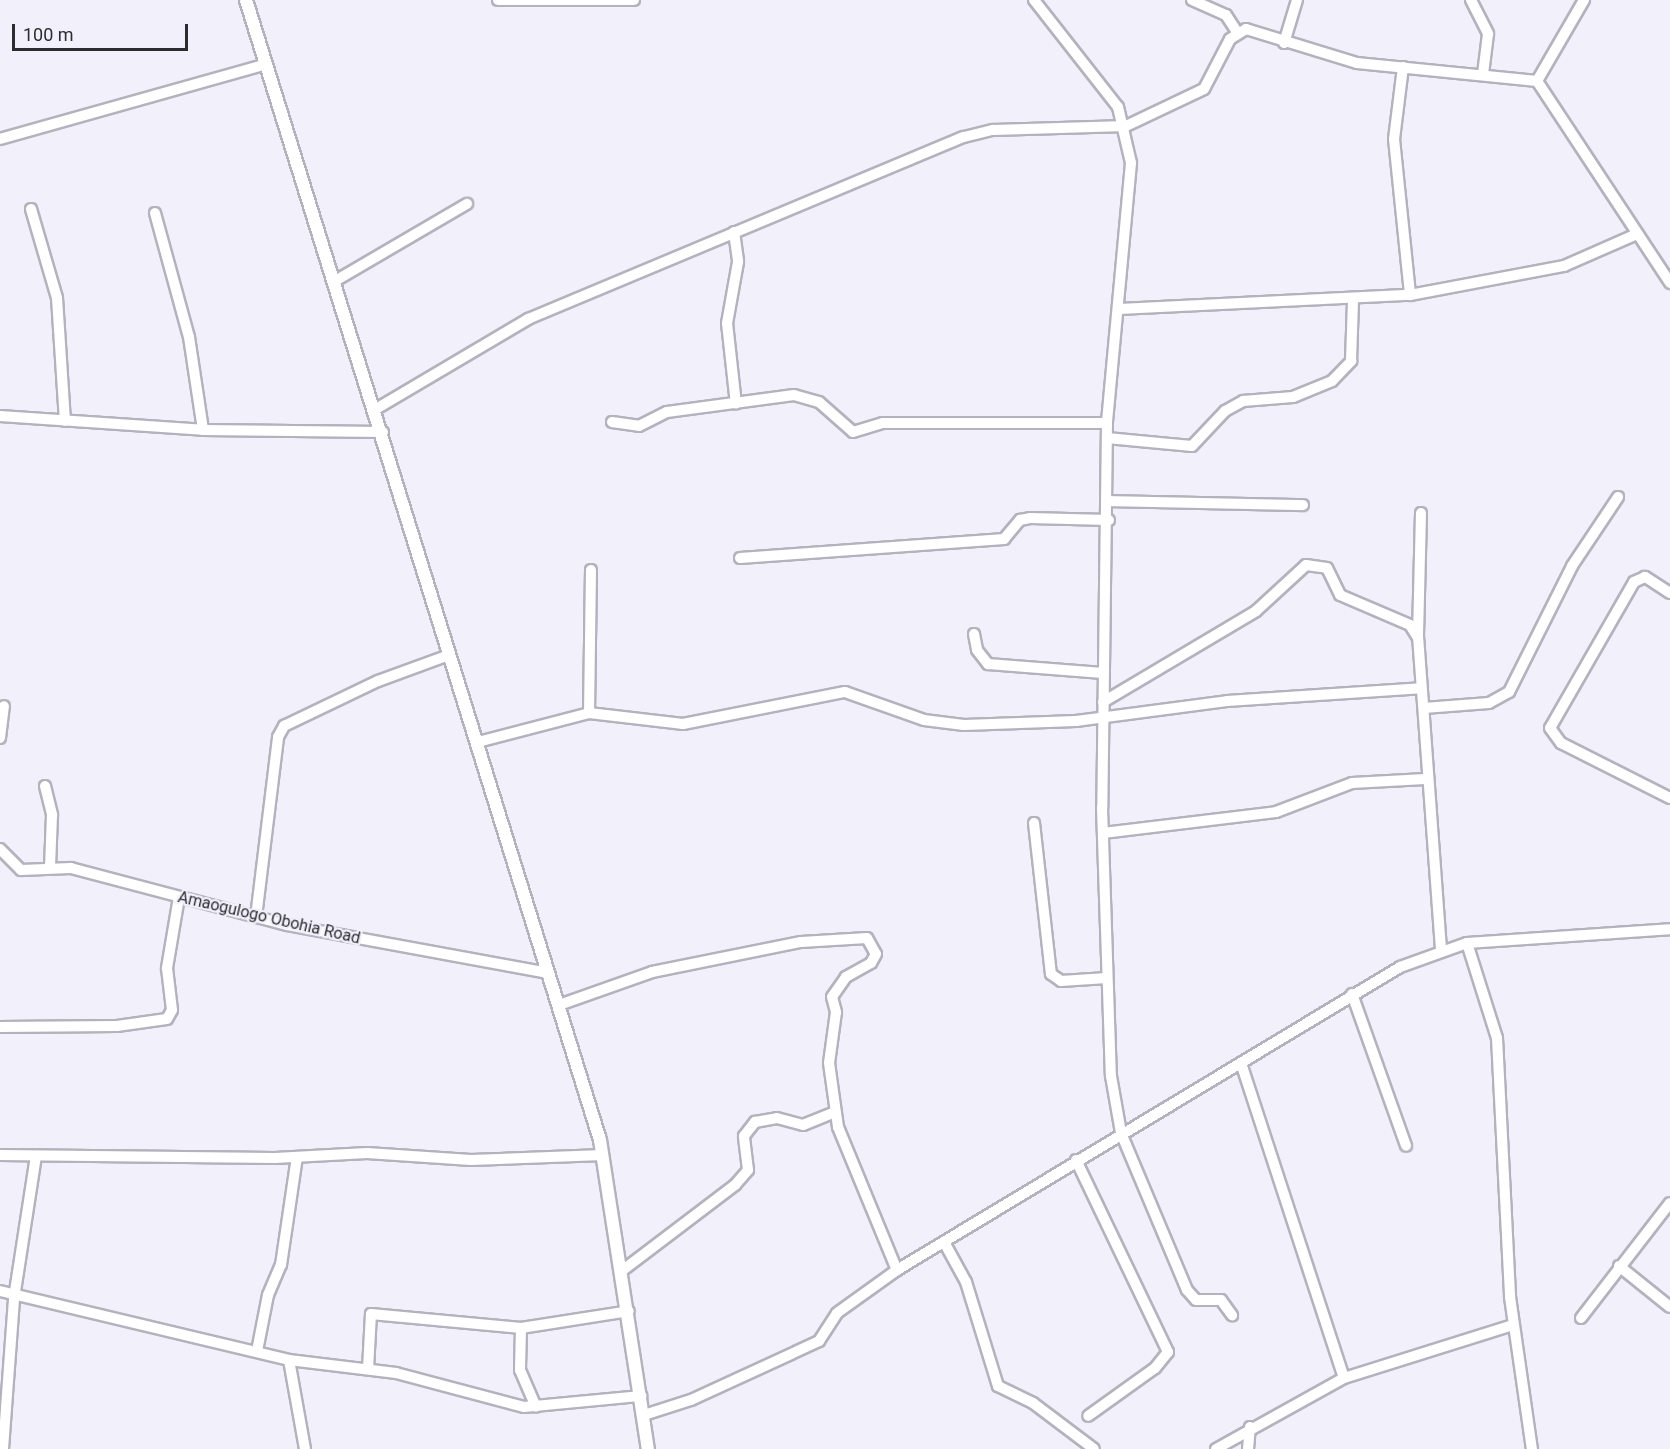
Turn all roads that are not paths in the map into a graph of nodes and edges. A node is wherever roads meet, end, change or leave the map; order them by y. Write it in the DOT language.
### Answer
graph roads {
  1 [pos="246,0"];
  2 [pos="498,0"];
  3 [pos="572,0"];
  4 [pos="634,0"];
  5 [pos="1034,0"];
  6 [pos="1192,0"];
  7 [pos="1297,0"];
  8 [pos="1471,0"];
  9 [pos="1584,0"];
  10 [pos="1237,32"];
  11 [pos="1284,43"];
  12 [pos="266,64"];
  13 [pos="1403,67"];
  14 [pos="1483,74"];
  15 [pos="1537,81"];
  16 [pos="1126,126"];
  17 [pos="0,139"];
  18 [pos="467,204"];
  19 [pos="31,209"];
  20 [pos="155,213"];
  21 [pos="734,232"];
  22 [pos="1638,234"];
  23 [pos="335,281"];
  24 [pos="1670,283"];
  25 [pos="1410,295"];
  26 [pos="1353,300"];
  27 [pos="1119,309"];
  28 [pos="736,404"];
  29 [pos="376,409"];
  30 [pos="0,416"];
  31 [pos="65,421"];
  32 [pos="612,422"];
  33 [pos="1107,423"];
  34 [pos="203,430"];
  35 [pos="383,432"];
  36 [pos="1107,438"];
  37 [pos="1618,496"];
  38 [pos="1110,501"];
  39 [pos="1303,505"];
  40 [pos="1421,513"];
  41 [pos="1109,520"];
  42 [pos="740,558"];
  43 [pos="591,570"];
  44 [pos="1670,593"];
  45 [pos="974,634"];
  46 [pos="1418,636"];
  47 [pos="449,655"];
  48 [pos="1103,673"];
  49 [pos="1421,688"];
  50 [pos="1102,702"];
  51 [pos="4,706"];
  52 [pos="1424,708"];
  53 [pos="589,713"];
  54 [pos="1102,718"];
  55 [pos="0,738"];
  56 [pos="478,742"];
  57 [pos="1425,779"];
  58 [pos="45,786"];
  59 [pos="1670,798"];
  60 [pos="1035,823"];
  61 [pos="1103,833"];
  62 [pos="0,849"];
  63 [pos="50,868"];
  64 [pos="179,897"];
  65 [pos="256,917"];
  66 [pos="1670,929"];
  67 [pos="1467,943"];
  68 [pos="1441,949"];
  69 [pos="548,973"];
  70 [pos="1107,978"];
  71 [pos="1352,994"];
  72 [pos="559,1005"];
  73 [pos="0,1027"];
  74 [pos="1241,1063"];
  75 [pos="835,1112"];
  76 [pos="1121,1133"];
  77 [pos="1406,1146"];
  78 [pos="0,1155"];
  79 [pos="603,1155"];
  80 [pos="36,1156"];
  81 [pos="297,1157"];
  82 [pos="1076,1160"];
  83 [pos="1670,1203"];
  84 [pos="944,1242"];
  85 [pos="1619,1266"];
  86 [pos="623,1270"];
  87 [pos="897,1270"];
  88 [pos="0,1292"];
  89 [pos="14,1298"];
  90 [pos="1670,1307"];
  91 [pos="628,1311"];
  92 [pos="1232,1315"];
  93 [pos="1581,1318"];
  94 [pos="1513,1325"];
  95 [pos="521,1328"];
  96 [pos="257,1351"];
  97 [pos="289,1360"];
  98 [pos="368,1369"];
  99 [pos="1344,1378"];
  100 [pos="641,1396"];
  101 [pos="536,1407"];
  102 [pos="644,1415"];
  103 [pos="1088,1416"];
  104 [pos="1250,1427"];
  105 [pos="3,1449"];
  106 [pos="305,1449"];
  107 [pos="648,1449"];
  108 [pos="1094,1449"];
  109 [pos="1216,1449"];
  110 [pos="1248,1449"];
  111 [pos="1532,1449"];
  1 -- 12 [label="street"];
  2 -- 3 [label="street"];
  3 -- 4 [label="street"];
  5 -- 16 [label="street"];
  6 -- 10 [label="street"];
  7 -- 11 [label="street"];
  8 -- 14 [label="street"];
  9 -- 15 [label="street"];
  10 -- 11 [label="street"];
  10 -- 16 [label="street"];
  11 -- 13 [label="street"];
  12 -- 17 [label="street"];
  12 -- 23 [label="street"];
  13 -- 14 [label="street"];
  13 -- 25 [label="street"];
  14 -- 15 [label="street"];
  15 -- 22 [label="street"];
  16 -- 21 [label="street"];
  16 -- 27 [label="street"];
  18 -- 23 [label="street"];
  19 -- 31 [label="street"];
  20 -- 34 [label="street"];
  21 -- 28 [label="street"];
  21 -- 29 [label="street"];
  22 -- 24 [label="street"];
  22 -- 25 [label="street"];
  23 -- 29 [label="street"];
  25 -- 26 [label="street"];
  26 -- 27 [label="street"];
  26 -- 36 [label="street"];
  27 -- 33 [label="street"];
  28 -- 32 [label="street"];
  28 -- 33 [label="street"];
  29 -- 35 [label="street"];
  30 -- 31 [label="street"];
  31 -- 34 [label="street"];
  33 -- 36 [label="street"];
  34 -- 35 [label="street"];
  35 -- 47 [label="street"];
  36 -- 38 [label="street"];
  37 -- 52 [label="street"];
  38 -- 39 [label="street"];
  38 -- 41 [label="street"];
  40 -- 46 [label="street"];
  41 -- 42 [label="street"];
  41 -- 48 [label="street"];
  43 -- 53 [label="street"];
  44 -- 59 [label="street"];
  45 -- 48 [label="street"];
  46 -- 49 [label="street"];
  46 -- 50 [label="street"];
  47 -- 56 [label="street"];
  47 -- 65 [label="street"];
  48 -- 50 [label="street"];
  49 -- 52 [label="street"];
  49 -- 54 [label="street"];
  50 -- 54 [label="street"];
  51 -- 55 [label="street"];
  52 -- 57 [label="street"];
  53 -- 54 [label="street"];
  53 -- 56 [label="street"];
  54 -- 61 [label="street"];
  56 -- 69 [label="street"];
  57 -- 61 [label="street"];
  57 -- 68 [label="street"];
  58 -- 63 [label="street"];
  60 -- 70 [label="street"];
  61 -- 70 [label="street"];
  62 -- 63 [label="street, Amaogulogo Obohia Road"];
  63 -- 64 [label="street, Amaogulogo Obohia Road"];
  64 -- 65 [label="street, Amaogulogo Obohia Road"];
  64 -- 73 [label="street"];
  65 -- 69 [label="street, Amaogulogo Obohia Road"];
  66 -- 67 [label="street"];
  67 -- 68 [label="street"];
  67 -- 94 [label="street"];
  68 -- 71 [label="street"];
  69 -- 72 [label="street"];
  70 -- 76 [label="street"];
  71 -- 74 [label="street"];
  71 -- 77 [label="street"];
  72 -- 75 [label="street"];
  72 -- 79 [label="street"];
  74 -- 76 [label="street"];
  74 -- 99 [label="street"];
  75 -- 86 [label="street"];
  75 -- 87 [label="street"];
  76 -- 82 [label="street"];
  76 -- 92 [label="street"];
  78 -- 80 [label="street"];
  79 -- 81 [label="street"];
  79 -- 86 [label="street"];
  80 -- 81 [label="street"];
  80 -- 89 [label="street"];
  81 -- 96 [label="street"];
  82 -- 84 [label="street"];
  82 -- 103 [label="street"];
  83 -- 85 [label="street"];
  84 -- 87 [label="street"];
  84 -- 108 [label="street"];
  85 -- 90 [label="street"];
  85 -- 93 [label="street"];
  86 -- 91 [label="street"];
  87 -- 102 [label="street"];
  88 -- 89 [label="street"];
  89 -- 96 [label="street"];
  89 -- 105 [label="street"];
  91 -- 95 [label="street"];
  91 -- 100 [label="street"];
  94 -- 99 [label="street"];
  94 -- 111 [label="street"];
  95 -- 98 [label="street"];
  95 -- 101 [label="street"];
  96 -- 97 [label="street"];
  97 -- 98 [label="street"];
  97 -- 106 [label="street"];
  98 -- 101 [label="street"];
  99 -- 104 [label="street"];
  100 -- 101 [label="street"];
  100 -- 102 [label="street"];
  102 -- 107 [label="street"];
  104 -- 109 [label="street"];
  104 -- 110 [label="street"];
}
